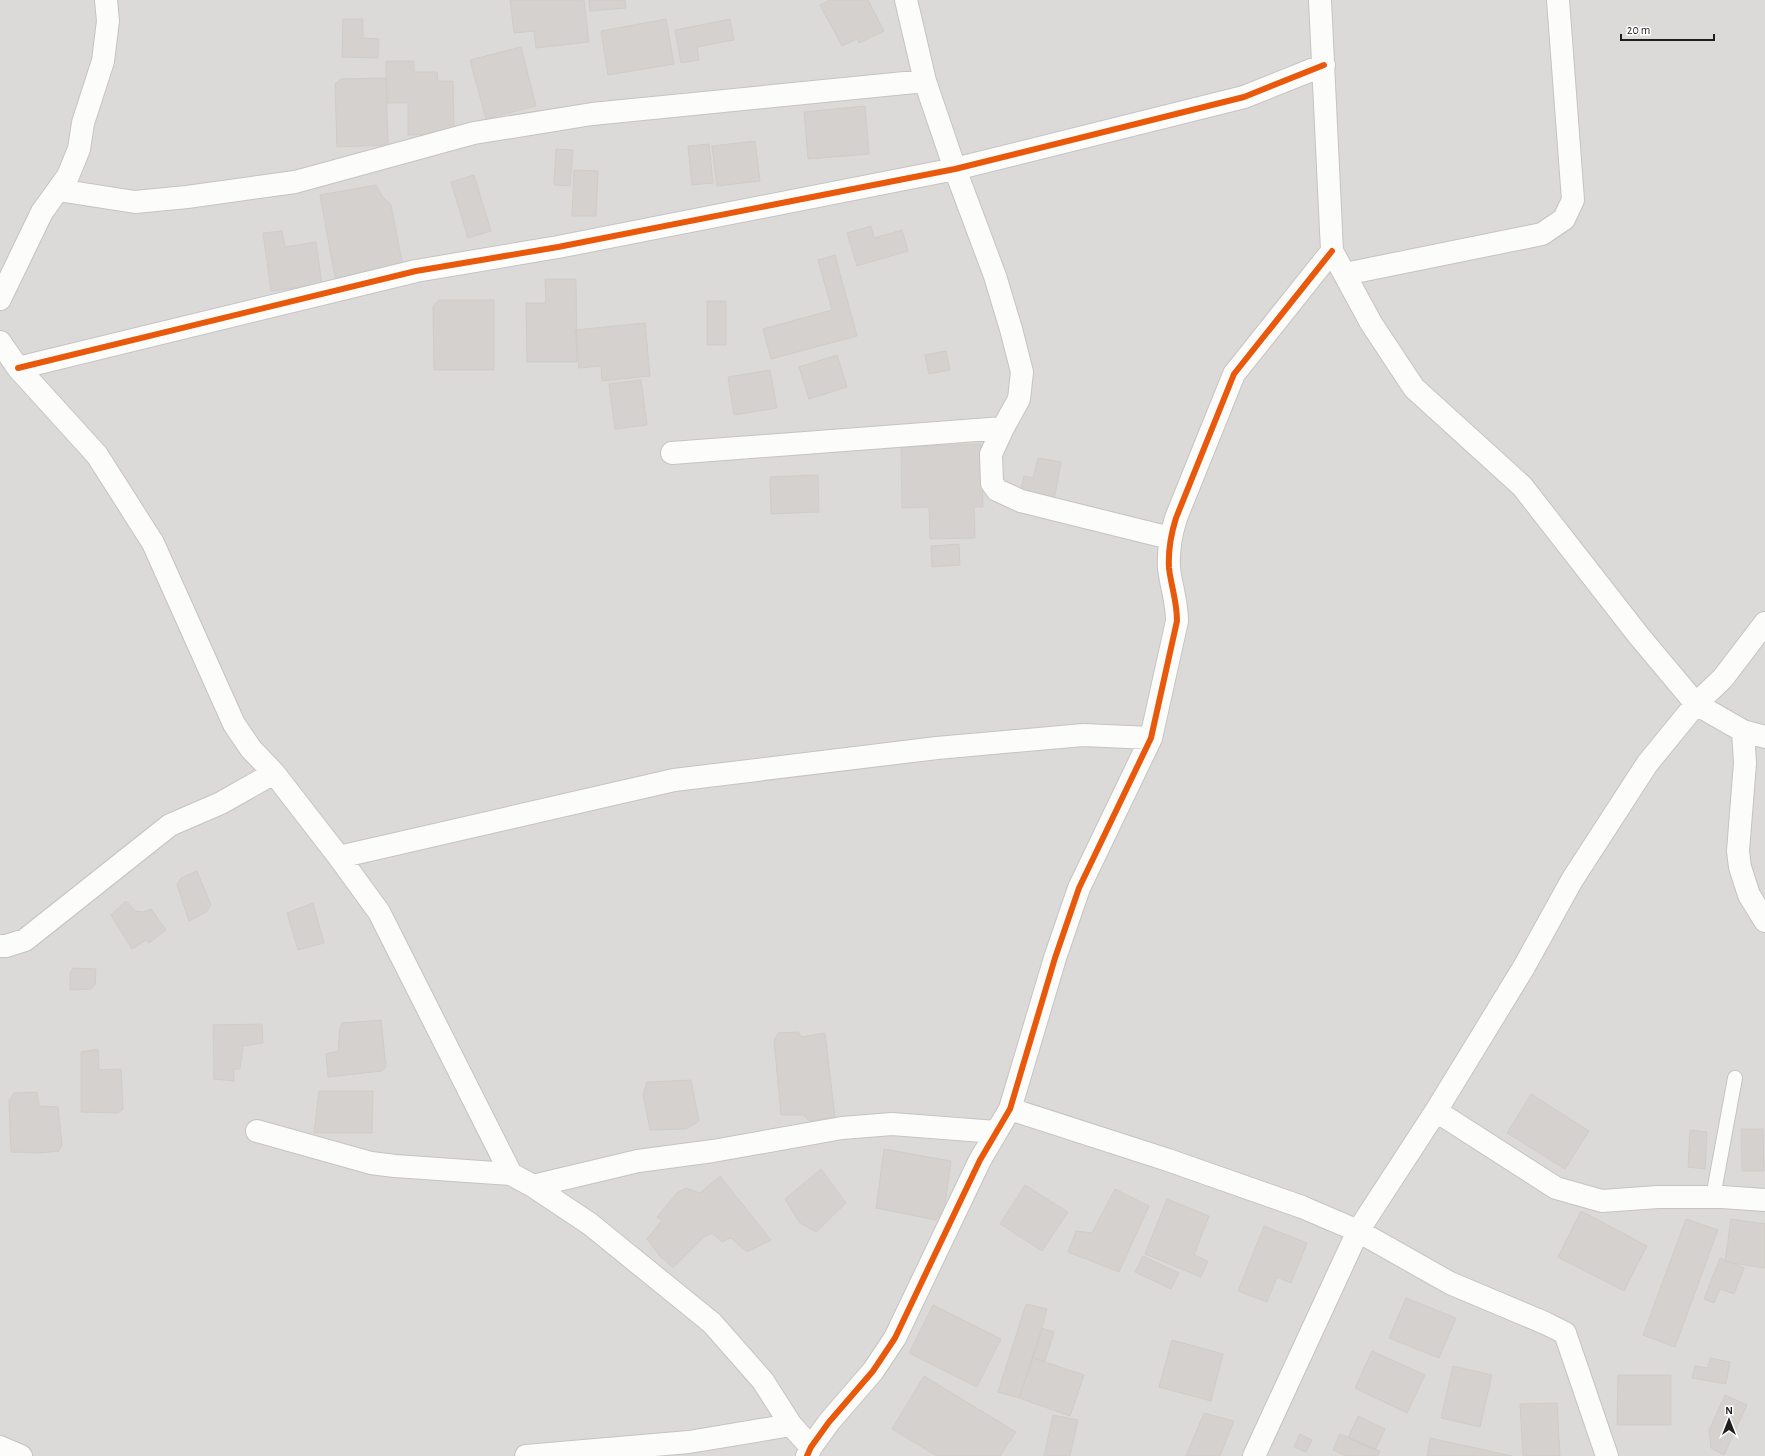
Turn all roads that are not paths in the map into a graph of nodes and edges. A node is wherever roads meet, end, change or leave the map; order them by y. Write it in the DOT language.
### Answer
graph roads {
  1 [pos="106,0"];
  2 [pos="906,0"];
  3 [pos="1320,0"];
  4 [pos="1558,0"];
  5 [pos="1324,65"];
  6 [pos="925,81"];
  7 [pos="955,170"];
  8 [pos="58,190"];
  9 [pos="1332,251"];
  10 [pos="1345,274"];
  11 [pos="0,299"];
  12 [pos="0,342"];
  13 [pos="18,368"];
  14 [pos="1003,428"];
  15 [pos="672,453"];
  16 [pos="1170,538"];
  17 [pos="1765,623"];
  18 [pos="1696,704"];
  19 [pos="1743,731"];
  20 [pos="1765,737"];
  21 [pos="1151,738"];
  22 [pos="274,773"];
  23 [pos="339,857"];
  24 [pos="1765,921"];
  25 [pos="0,946"];
  26 [pos="1734,1078"];
  27 [pos="1010,1109"];
  28 [pos="1436,1111"];
  29 [pos="257,1131"];
  30 [pos="996,1132"];
  31 [pos="511,1174"];
  32 [pos="533,1186"];
  33 [pos="1712,1197"];
  34 [pos="1765,1200"];
  35 [pos="1358,1230"];
  36 [pos="791,1425"];
  37 [pos="0,1447"];
  38 [pos="809,1451"];
  39 [pos="21,1456"];
  40 [pos="526,1456"];
  41 [pos="1254,1456"];
  42 [pos="1607,1456"];
  1 -- 8 [label="street"];
  2 -- 6 [label="street"];
  3 -- 5 [label="street"];
  4 -- 10 [label="street"];
  5 -- 7 [label="street"];
  5 -- 9 [label="street"];
  6 -- 7 [label="street"];
  6 -- 8 [label="street"];
  7 -- 13 [label="street"];
  7 -- 14 [label="street"];
  8 -- 11 [label="street"];
  9 -- 10 [label="street"];
  9 -- 16 [label="street"];
  10 -- 18 [label="street"];
  12 -- 13 [label="street"];
  13 -- 22 [label="street"];
  14 -- 15 [label="street"];
  14 -- 16 [label="street"];
  16 -- 21 [label="street"];
  17 -- 18 [label="street"];
  18 -- 19 [label="street"];
  18 -- 28 [label="street"];
  19 -- 20 [label="street"];
  19 -- 24 [label="street"];
  21 -- 23 [label="street"];
  21 -- 27 [label="street"];
  22 -- 23 [label="street"];
  22 -- 25 [label="street"];
  23 -- 31 [label="street"];
  26 -- 33 [label="lane"];
  27 -- 30 [label="street"];
  27 -- 35 [label="street"];
  28 -- 33 [label="street"];
  28 -- 35 [label="street"];
  29 -- 31 [label="street"];
  30 -- 32 [label="street"];
  30 -- 38 [label="street"];
  31 -- 32 [label="street"];
  32 -- 36 [label="street"];
  33 -- 34 [label="street"];
  35 -- 41 [label="street"];
  35 -- 42 [label="street"];
  36 -- 38 [label="street"];
  36 -- 40 [label="street"];
  37 -- 39 [label="street"];
}
